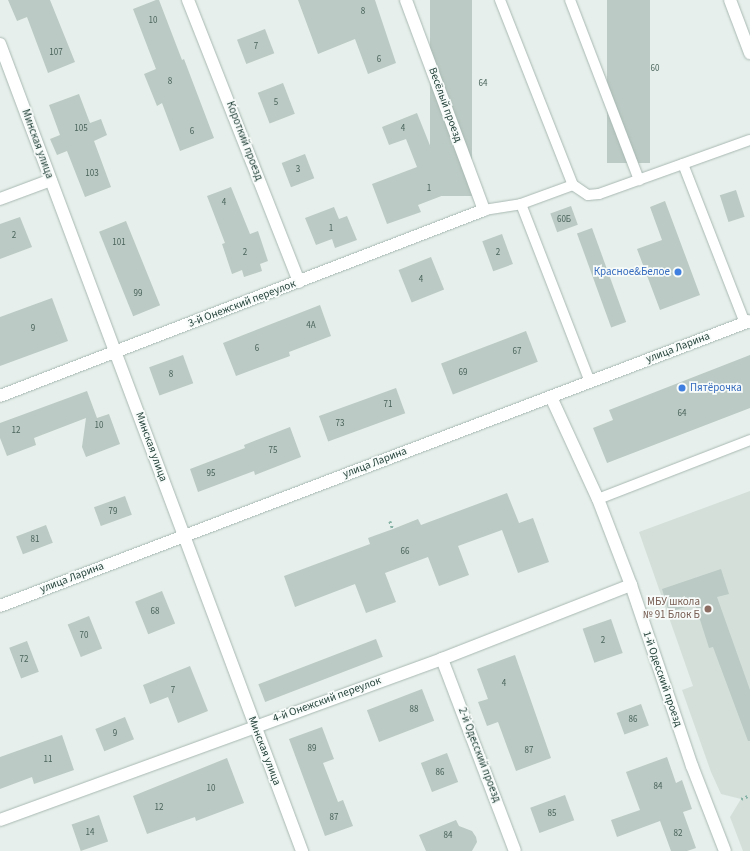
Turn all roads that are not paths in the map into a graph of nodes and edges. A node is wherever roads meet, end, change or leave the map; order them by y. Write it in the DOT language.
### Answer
graph roads {
  1 [pos="188,0"];
  2 [pos="406,0"];
  3 [pos="500,0"];
  4 [pos="570,0"];
  5 [pos="730,0"];
  6 [pos="0,44"];
  7 [pos="750,54"];
  8 [pos="750,140"];
  9 [pos="683,164"];
  10 [pos="51,180"];
  11 [pos="639,180"];
  12 [pos="573,185"];
  13 [pos="0,199"];
  14 [pos="521,204"];
  15 [pos="484,210"];
  16 [pos="299,282"];
  17 [pos="748,322"];
  18 [pos="115,352"];
  19 [pos="590,382"];
  20 [pos="0,396"];
  21 [pos="551,397"];
  22 [pos="750,440"];
  23 [pos="598,499"];
  24 [pos="184,536"];
  25 [pos="631,586"];
  26 [pos="0,606"];
  27 [pos="442,659"];
  28 [pos="255,726"];
  29 [pos="0,820"];
  30 [pos="302,851"];
  31 [pos="515,851"];
  32 [pos="726,851"];
  1 -- 16 [label="street, Короткий проезд"];
  2 -- 15 [label="street, Весёлый проезд"];
  3 -- 12 [label="lane"];
  4 -- 11 [label="lane"];
  5 -- 7 [label="street"];
  6 -- 10 [label="street, Минская улица"];
  8 -- 9 [label="lane"];
  9 -- 11 [label="lane"];
  9 -- 17 [label="lane"];
  10 -- 13 [label="street"];
  10 -- 18 [label="street, Минская улица"];
  11 -- 12 [label="lane"];
  12 -- 14 [label="lane"];
  14 -- 15 [label="lane"];
  14 -- 19 [label="lane"];
  15 -- 16 [label="street, 3-й Онежский переулок"];
  16 -- 18 [label="street, 3-й Онежский переулок"];
  17 -- 19 [label="street, улица Ларина"];
  18 -- 20 [label="street, 3-й Онежский переулок"];
  18 -- 24 [label="street, Минская улица"];
  19 -- 21 [label="street, улица Ларина"];
  21 -- 23 [label="street, 1-й Одесский проезд"];
  21 -- 24 [label="street, улица Ларина"];
  22 -- 23 [label="lane"];
  23 -- 25 [label="street, 1-й Одесский проезд"];
  24 -- 26 [label="street, улица Ларина"];
  24 -- 28 [label="street, Минская улица"];
  25 -- 27 [label="street, 4-й Онежский переулок"];
  25 -- 32 [label="street, 1-й Одесский проезд"];
  27 -- 28 [label="street, 4-й Онежский переулок"];
  27 -- 31 [label="street, 2-й Одесский проезд"];
  28 -- 29 [label="street, 4-й Онежский переулок"];
  28 -- 30 [label="street, Минская улица"];
}
